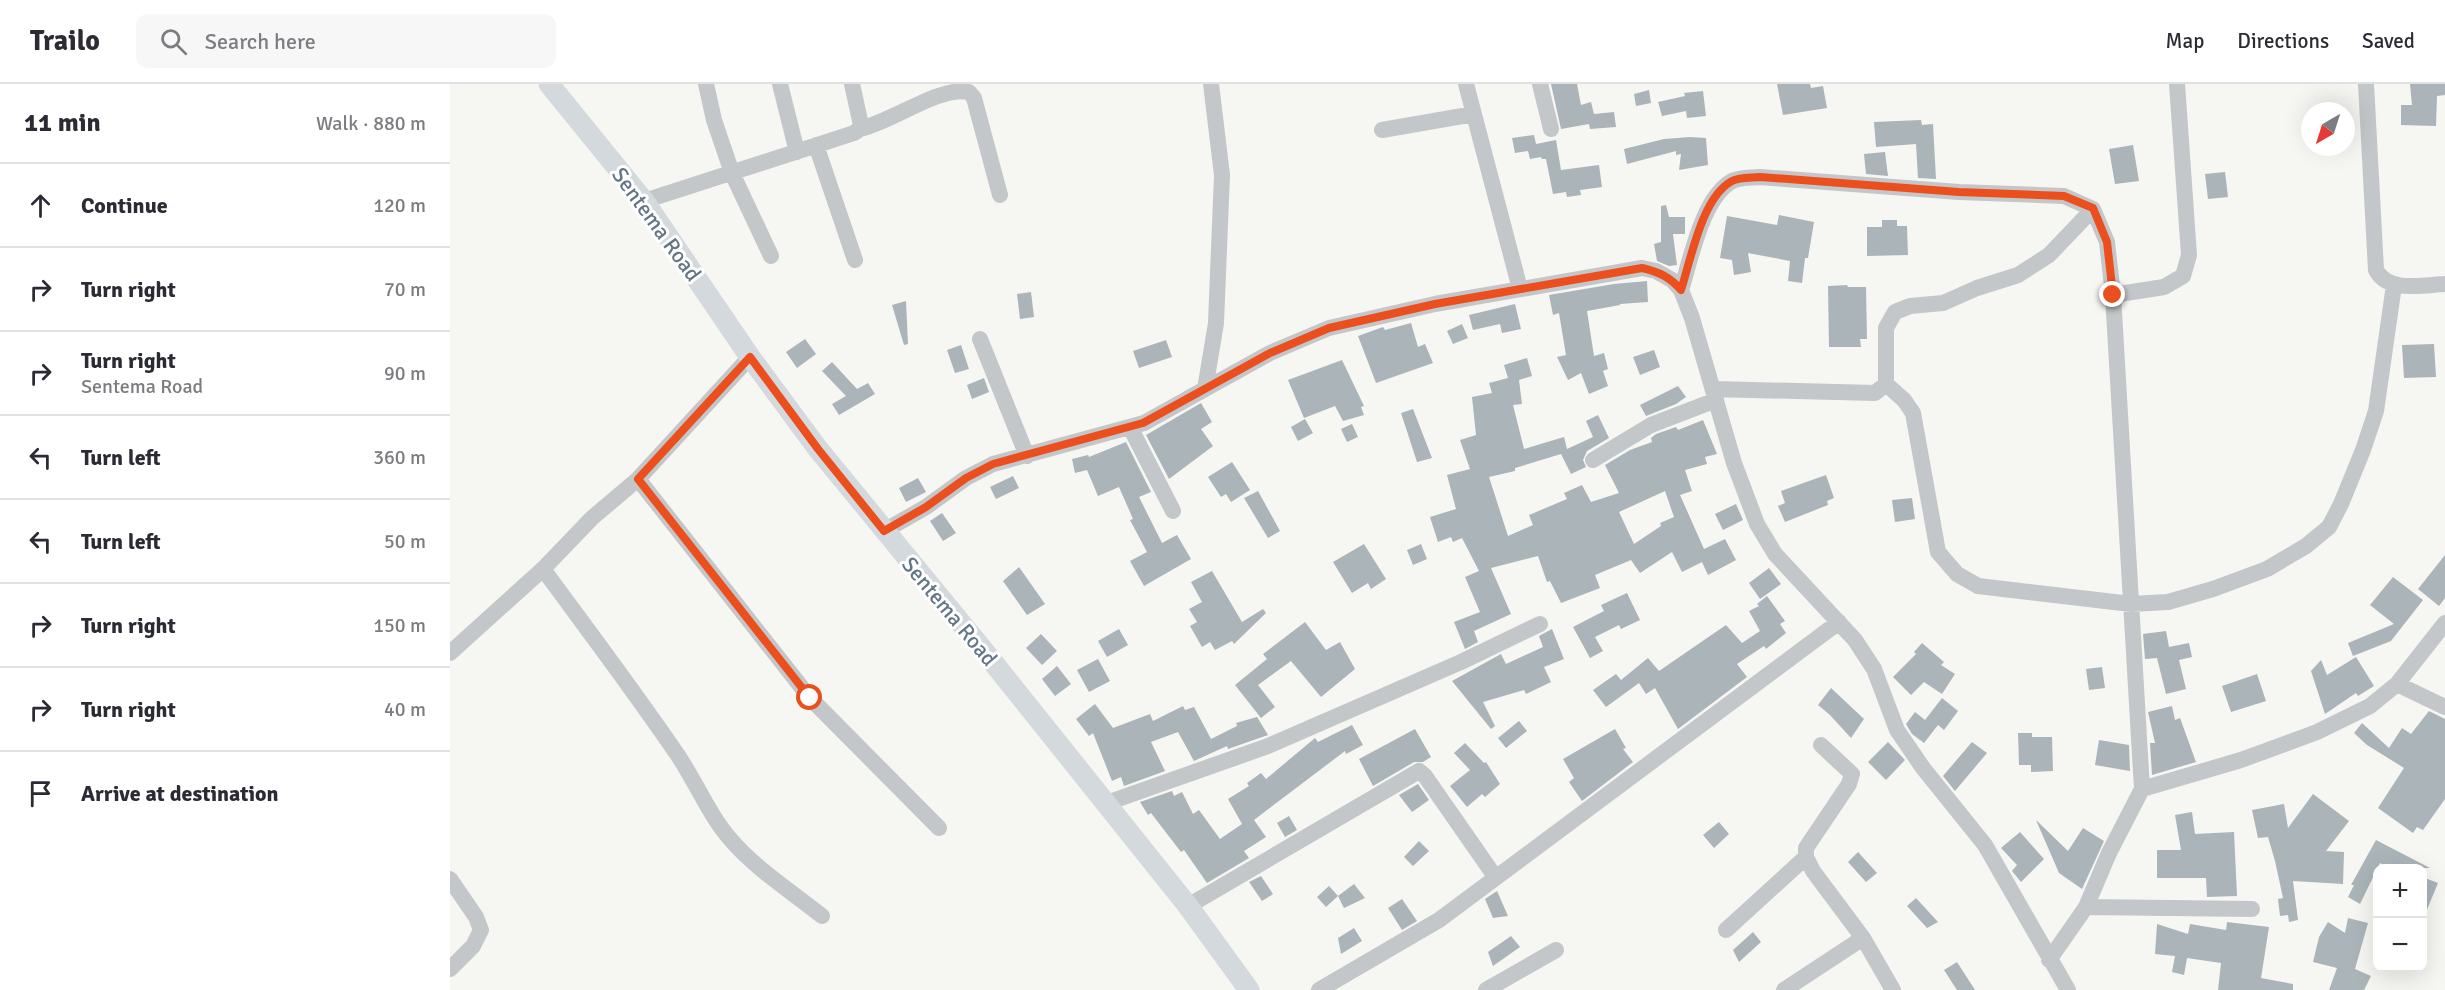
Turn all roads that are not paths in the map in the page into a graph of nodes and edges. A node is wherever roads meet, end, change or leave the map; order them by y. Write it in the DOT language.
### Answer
graph roads {
  1 [pos="549,84"];
  2 [pos="706,84"];
  3 [pos="780,84"];
  4 [pos="852,84"];
  5 [pos="1211,84"];
  6 [pos="1466,84"];
  7 [pos="1540,84"];
  8 [pos="2177,84"];
  9 [pos="2366,84"];
  10 [pos="935,91"];
  11 [pos="1474,114"];
  12 [pos="861,129"];
  13 [pos="1551,129"];
  14 [pos="1382,130"];
  15 [pos="816,145"];
  16 [pos="796,152"];
  17 [pos="732,173"];
  18 [pos="1000,195"];
  19 [pos="644,201"];
  20 [pos="2093,208"];
  21 [pos="771,256"];
  22 [pos="855,260"];
  23 [pos="2445,284"];
  24 [pos="2394,285"];
  25 [pos="1520,289"];
  26 [pos="1681,290"];
  27 [pos="2113,295"];
  28 [pos="980,339"];
  29 [pos="750,357"];
  30 [pos="1886,384"];
  31 [pos="1204,389"];
  32 [pos="1714,395"];
  33 [pos="1130,427"];
  34 [pos="1027,456"];
  35 [pos="1593,460"];
  36 [pos="638,479"];
  37 [pos="1173,511"];
  38 [pos="884,531"];
  39 [pos="543,569"];
  40 [pos="2131,604"];
  41 [pos="1839,622"];
  42 [pos="2445,623"];
  43 [pos="1540,624"];
  44 [pos="450,653"];
  45 [pos="2397,684"];
  46 [pos="2445,707"];
  47 [pos="1821,745"];
  48 [pos="2142,789"];
  49 [pos="1104,804"];
  50 [pos="939,828"];
  51 [pos="1806,857"];
  52 [pos="1496,878"];
  53 [pos="450,879"];
  54 [pos="1188,906"];
  55 [pos="2086,907"];
  56 [pos="2253,909"];
  57 [pos="822,916"];
  58 [pos="1726,930"];
  59 [pos="1863,938"];
  60 [pos="1556,950"];
  61 [pos="2049,960"];
  62 [pos="450,969"];
  63 [pos="1249,990"];
  64 [pos="1319,990"];
  65 [pos="1486,990"];
  66 [pos="1784,990"];
  67 [pos="1893,990"];
  68 [pos="2068,990"];
  1 -- 19 [label="main road, Sentema Road"];
  2 -- 17 [label="street"];
  3 -- 16 [label="street"];
  4 -- 12 [label="street"];
  5 -- 31 [label="street"];
  6 -- 11 [label="street"];
  7 -- 13 [label="street"];
  8 -- 27 [label="street"];
  9 -- 24 [label="street"];
  10 -- 12 [label="street"];
  10 -- 18 [label="street"];
  11 -- 14 [label="street"];
  11 -- 25 [label="street"];
  12 -- 15 [label="street"];
  15 -- 16 [label="street"];
  15 -- 22 [label="street"];
  16 -- 17 [label="street"];
  17 -- 19 [label="street"];
  17 -- 21 [label="street"];
  19 -- 29 [label="main road, Sentema Road"];
  20 -- 26 [label="street"];
  20 -- 27 [label="street"];
  20 -- 30 [label="street"];
  23 -- 24 [label="street"];
  24 -- 40 [label="street"];
  25 -- 26 [label="street"];
  25 -- 31 [label="street"];
  26 -- 32 [label="street"];
  27 -- 40 [label="street"];
  28 -- 34 [label="street"];
  29 -- 36 [label="street"];
  29 -- 38 [label="main road, Sentema Road"];
  30 -- 32 [label="street"];
  30 -- 40 [label="street"];
  31 -- 33 [label="street"];
  32 -- 35 [label="street"];
  32 -- 41 [label="street"];
  33 -- 34 [label="street"];
  33 -- 37 [label="street"];
  34 -- 38 [label="street"];
  36 -- 39 [label="street"];
  36 -- 50 [label="street"];
  38 -- 49 [label="main road, Sentema Road"];
  39 -- 44 [label="street"];
  39 -- 57 [label="street"];
  40 -- 48 [label="street"];
  41 -- 52 [label="street"];
  41 -- 61 [label="street"];
  42 -- 45 [label="street"];
  43 -- 49 [label="street"];
  45 -- 46 [label="street"];
  45 -- 48 [label="street"];
  47 -- 51 [label="street"];
  48 -- 55 [label="street"];
  49 -- 54 [label="main road, Sentema Road"];
  51 -- 58 [label="street"];
  51 -- 59 [label="street"];
  52 -- 54 [label="street"];
  52 -- 64 [label="street"];
  53 -- 62 [label="street"];
  54 -- 63 [label="main road, Sentema Road"];
  55 -- 56 [label="street"];
  55 -- 61 [label="street"];
  59 -- 66 [label="street"];
  59 -- 67 [label="street"];
  60 -- 65 [label="street"];
  61 -- 68 [label="street"];
}
